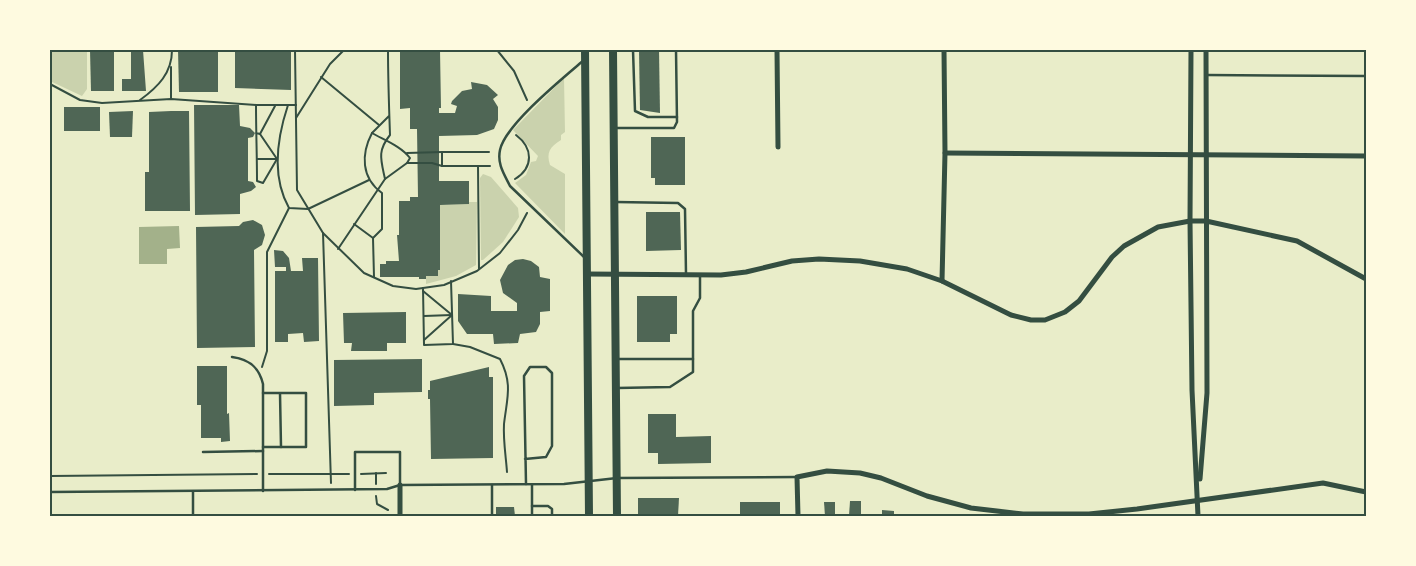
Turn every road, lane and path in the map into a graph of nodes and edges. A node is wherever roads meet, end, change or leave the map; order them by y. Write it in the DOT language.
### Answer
graph roads {
  1 [pos="172,50"];
  2 [pos="295,50"];
  3 [pos="344,50"];
  4 [pos="388,50"];
  5 [pos="497,50"];
  6 [pos="585,50"];
  7 [pos="613,50"];
  8 [pos="633,50"];
  9 [pos="676,50"];
  10 [pos="777,50"];
  11 [pos="944,50"];
  12 [pos="1191,50"];
  13 [pos="1206,50"];
  14 [pos="585,60"];
  15 [pos="171,67"];
  16 [pos="1206,75"];
  17 [pos="1366,76"];
  18 [pos="321,77"];
  19 [pos="50,84"];
  20 [pos="171,99"];
  21 [pos="527,100"];
  22 [pos="138,102"];
  23 [pos="256,105"];
  24 [pos="276,105"];
  25 [pos="288,105"];
  26 [pos="296,105"];
  27 [pos="389,116"];
  28 [pos="676,117"];
  29 [pos="296,118"];
  30 [pos="379,125"];
  31 [pos="613,128"];
  32 [pos="509,131"];
  33 [pos="256,133"];
  34 [pos="372,133"];
  35 [pos="260,134"];
  36 [pos="385,141"];
  37 [pos="778,147"];
  38 [pos="442,152"];
  39 [pos="489,152"];
  40 [pos="406,153"];
  41 [pos="945,153"];
  42 [pos="1190,154"];
  43 [pos="1206,156"];
  44 [pos="1366,156"];
  45 [pos="277,159"];
  46 [pos="257,160"];
  47 [pos="407,163"];
  48 [pos="442,166"];
  49 [pos="478,166"];
  50 [pos="490,166"];
  51 [pos="385,179"];
  52 [pos="369,180"];
  53 [pos="508,182"];
  54 [pos="377,189"];
  55 [pos="614,202"];
  56 [pos="289,208"];
  57 [pos="308,209"];
  58 [pos="527,212"];
  59 [pos="1190,221"];
  60 [pos="1206,221"];
  61 [pos="354,224"];
  62 [pos="323,233"];
  63 [pos="373,238"];
  64 [pos="338,249"];
  65 [pos="587,260"];
  66 [pos="479,269"];
  67 [pos="587,274"];
  68 [pos="615,274"];
  69 [pos="700,275"];
  70 [pos="686,276"];
  71 [pos="374,278"];
  72 [pos="1366,279"];
  73 [pos="452,282"];
  74 [pos="942,282"];
  75 [pos="423,289"];
  76 [pos="452,315"];
  77 [pos="424,316"];
  78 [pos="424,340"];
  79 [pos="453,344"];
  80 [pos="232,357"];
  81 [pos="616,359"];
  82 [pos="693,359"];
  83 [pos="261,373"];
  84 [pos="616,388"];
  85 [pos="263,393"];
  86 [pos="280,393"];
  87 [pos="281,447"];
  88 [pos="263,450"];
  89 [pos="203,452"];
  90 [pos="525,459"];
  91 [pos="507,472"];
  92 [pos="263,474"];
  93 [pos="331,474"];
  94 [pos="50,476"];
  95 [pos="798,477"];
  96 [pos="617,478"];
  97 [pos="589,480"];
  98 [pos="526,484"];
  99 [pos="532,484"];
  100 [pos="400,485"];
  101 [pos="492,485"];
  102 [pos="332,490"];
  103 [pos="355,490"];
  104 [pos="264,491"];
  105 [pos="50,492"];
  106 [pos="193,492"];
  107 [pos="1366,492"];
  108 [pos="1198,499"];
  109 [pos="532,506"];
  110 [pos="193,516"];
  111 [pos="400,516"];
  112 [pos="492,516"];
  113 [pos="532,516"];
  114 [pos="552,516"];
  115 [pos="589,516"];
  116 [pos="617,516"];
  117 [pos="798,516"];
  118 [pos="1198,516"];
  1 -- 15 [label="path"];
  2 -- 26 [label="path"];
  3 -- 18 [label="path"];
  4 -- 27 [label="path"];
  5 -- 21 [label="path"];
  6 -- 14 [label="main road"];
  7 -- 31 [label="main road"];
  8 -- 28 [label="lane"];
  9 -- 28 [label="lane"];
  10 -- 37 [label="street"];
  11 -- 41 [label="street"];
  12 -- 42 [label="street"];
  13 -- 16 [label="street"];
  14 -- 32 [label="lane"];
  14 -- 65 [label="main road"];
  15 -- 20 [label="path"];
  15 -- 22 [label="path"];
  16 -- 17 [label="lane"];
  16 -- 43 [label="street"];
  18 -- 29 [label="path"];
  18 -- 30 [label="path"];
  19 -- 22 [label="path"];
  20 -- 22 [label="path"];
  20 -- 23 [label="path"];
  23 -- 24 [label="path"];
  23 -- 33 [label="path"];
  24 -- 25 [label="path"];
  24 -- 35 [label="path"];
  25 -- 26 [label="path"];
  25 -- 45 [label="path"];
  26 -- 29 [label="path"];
  27 -- 30 [label="path"];
  27 -- 36 [label="path"];
  28 -- 31 [label="lane"];
  29 -- 57 [label="path"];
  30 -- 34 [label="path"];
  31 -- 55 [label="main road"];
  32 -- 53 [label="lane"];
  32 -- 53 [label="path"];
  33 -- 35 [label="path"];
  33 -- 46 [label="path"];
  34 -- 36 [label="path"];
  34 -- 52 [label="path"];
  35 -- 45 [label="path"];
  36 -- 40 [label="path"];
  36 -- 51 [label="path"];
  38 -- 39 [label="path"];
  38 -- 40 [label="path"];
  38 -- 48 [label="path"];
  40 -- 47 [label="path"];
  41 -- 42 [label="street"];
  41 -- 74 [label="street"];
  42 -- 43 [label="street"];
  42 -- 59 [label="street"];
  43 -- 44 [label="street"];
  43 -- 60 [label="street"];
  45 -- 46 [label="path"];
  45 -- 46 [label="path"];
  45 -- 56 [label="path"];
  47 -- 48 [label="path"];
  47 -- 51 [label="path"];
  48 -- 49 [label="path"];
  49 -- 50 [label="path"];
  49 -- 66 [label="path"];
  51 -- 54 [label="path"];
  52 -- 54 [label="path"];
  52 -- 57 [label="path"];
  53 -- 65 [label="lane"];
  54 -- 61 [label="path"];
  54 -- 63 [label="path"];
  55 -- 68 [label="main road"];
  55 -- 70 [label="lane"];
  56 -- 57 [label="path"];
  56 -- 83 [label="path"];
  57 -- 62 [label="path"];
  58 -- 66 [label="path"];
  59 -- 60 [label="street"];
  59 -- 74 [label="street"];
  59 -- 108 [label="street"];
  60 -- 72 [label="street"];
  60 -- 108 [label="street"];
  61 -- 63 [label="path"];
  61 -- 64 [label="path"];
  62 -- 64 [label="path"];
  62 -- 93 [label="path"];
  63 -- 71 [label="path"];
  64 -- 71 [label="path"];
  65 -- 67 [label="main road"];
  66 -- 73 [label="path"];
  67 -- 68 [label="street"];
  67 -- 97 [label="main road"];
  68 -- 70 [label="street"];
  68 -- 81 [label="main road"];
  69 -- 70 [label="street"];
  69 -- 74 [label="street"];
  69 -- 82 [label="lane"];
  71 -- 75 [label="path"];
  73 -- 75 [label="path"];
  73 -- 76 [label="path"];
  75 -- 76 [label="path"];
  75 -- 77 [label="path"];
  76 -- 77 [label="path"];
  76 -- 78 [label="path"];
  76 -- 79 [label="path"];
  77 -- 78 [label="path"];
  78 -- 79 [label="path"];
  79 -- 91 [label="path"];
  80 -- 83 [label="lane"];
  81 -- 82 [label="lane"];
  81 -- 84 [label="main road"];
  82 -- 84 [label="lane"];
  83 -- 85 [label="lane"];
  84 -- 96 [label="main road"];
  85 -- 86 [label="lane"];
  85 -- 88 [label="lane"];
  86 -- 87 [label="lane"];
  86 -- 87 [label="lane"];
  87 -- 88 [label="lane"];
  88 -- 89 [label="lane"];
  88 -- 92 [label="lane"];
  90 -- 90 [label="lane"];
  90 -- 98 [label="lane"];
  92 -- 93 [label="path"];
  92 -- 94 [label="path"];
  92 -- 104 [label="lane"];
  93 -- 102 [label="path"];
  95 -- 96 [label="lane"];
  95 -- 108 [label="street"];
  95 -- 117 [label="street"];
  96 -- 97 [label="lane"];
  96 -- 116 [label="main road"];
  97 -- 99 [label="lane"];
  97 -- 115 [label="main road"];
  98 -- 99 [label="lane"];
  98 -- 101 [label="lane"];
  99 -- 109 [label="lane"];
  100 -- 101 [label="lane"];
  100 -- 103 [label="lane"];
  100 -- 103 [label="lane"];
  100 -- 111 [label="street"];
  101 -- 112 [label="lane"];
  102 -- 103 [label="lane"];
  102 -- 104 [label="lane"];
  104 -- 106 [label="lane"];
  105 -- 106 [label="lane"];
  106 -- 110 [label="lane"];
  107 -- 108 [label="street"];
  108 -- 118 [label="street"];
  109 -- 113 [label="lane"];
  109 -- 114 [label="lane"];
}
